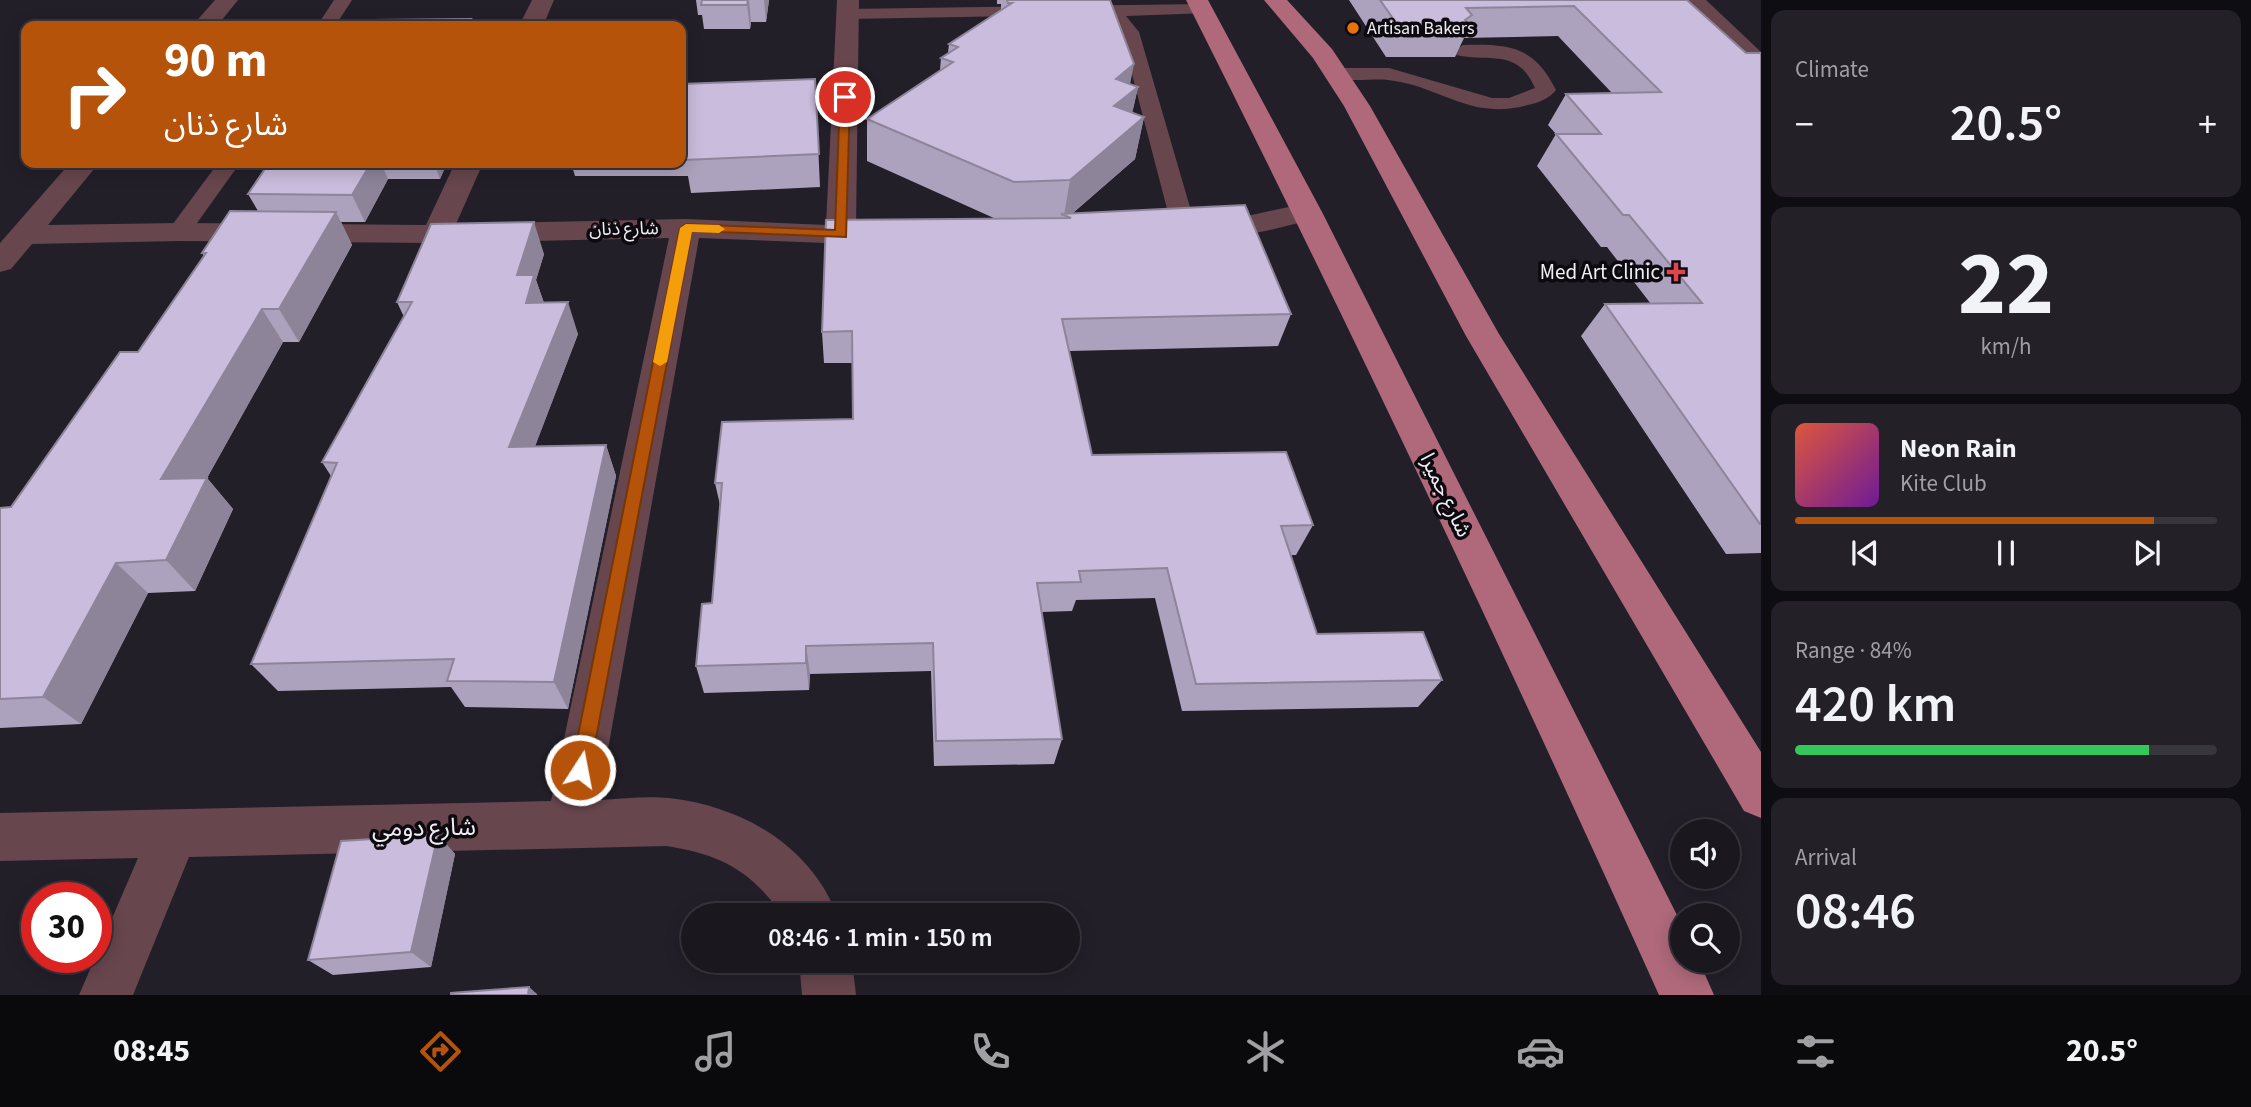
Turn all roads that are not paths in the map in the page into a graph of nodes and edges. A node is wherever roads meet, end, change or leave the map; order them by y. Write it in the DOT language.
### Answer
graph roads {
  1 [pos="227,0"];
  2 [pos="343,0"];
  3 [pos="543,0"];
  4 [pos="1275,0"];
  5 [pos="1693,0"];
  6 [pos="1199,5"];
  7 [pos="848,7"];
  8 [pos="1098,11"];
  9 [pos="208,21"];
  10 [pos="329,21"];
  11 [pos="533,21"];
  12 [pos="1463,51"];
  13 [pos="1407,57"];
  14 [pos="1761,66"];
  15 [pos="1332,68"];
  16 [pos="81,168"];
  17 [pos="225,168"];
  18 [pos="467,168"];
  19 [pos="1307,212"];
  20 [pos="686,228"];
  21 [pos="1171,228"];
  22 [pos="178,232"];
  23 [pos="437,234"];
  24 [pos="841,234"];
  25 [pos="23,235"];
  26 [pos="904,236"];
  27 [pos="0,262"];
  28 [pos="1761,795"];
  29 [pos="570,824"];
  30 [pos="174,833"];
  31 [pos="0,837"];
  32 [pos="803,903"];
  33 [pos="826,973"];
  34 [pos="106,995"];
  35 [pos="829,995"];
  36 [pos="1687,995"];
  1 -- 9 [label="street"];
  2 -- 10 [label="lane"];
  3 -- 11 [label="street"];
  4 -- 15 [label="main road"];
  5 -- 14 [label="street"];
  6 -- 8 [label="lane"];
  6 -- 19 [label="main road, شارع جميرا"];
  7 -- 8 [label="lane"];
  7 -- 24 [label="street"];
  8 -- 21 [label="lane"];
  12 -- 15 [label="lane"];
  13 -- 15 [label="lane"];
  15 -- 28 [label="main road"];
  16 -- 25 [label="street"];
  17 -- 22 [label="lane"];
  18 -- 23 [label="street"];
  19 -- 21 [label="street"];
  19 -- 36 [label="main road, شارع جميرا"];
  20 -- 23 [label="street, شارع ذنان"];
  20 -- 24 [label="street, شارع ذنان"];
  20 -- 29 [label="street"];
  22 -- 23 [label="street, شارع ذنان"];
  22 -- 25 [label="street, شارع ذنان"];
  24 -- 26 [label="street, شارع ذنان"];
  25 -- 27 [label="street"];
  29 -- 30 [label="street, شارع دومي"];
  29 -- 32 [label="street, شارع دومي"];
  30 -- 31 [label="street, شارع دومي"];
  30 -- 34 [label="street"];
  33 -- 35 [label="street"];
}
